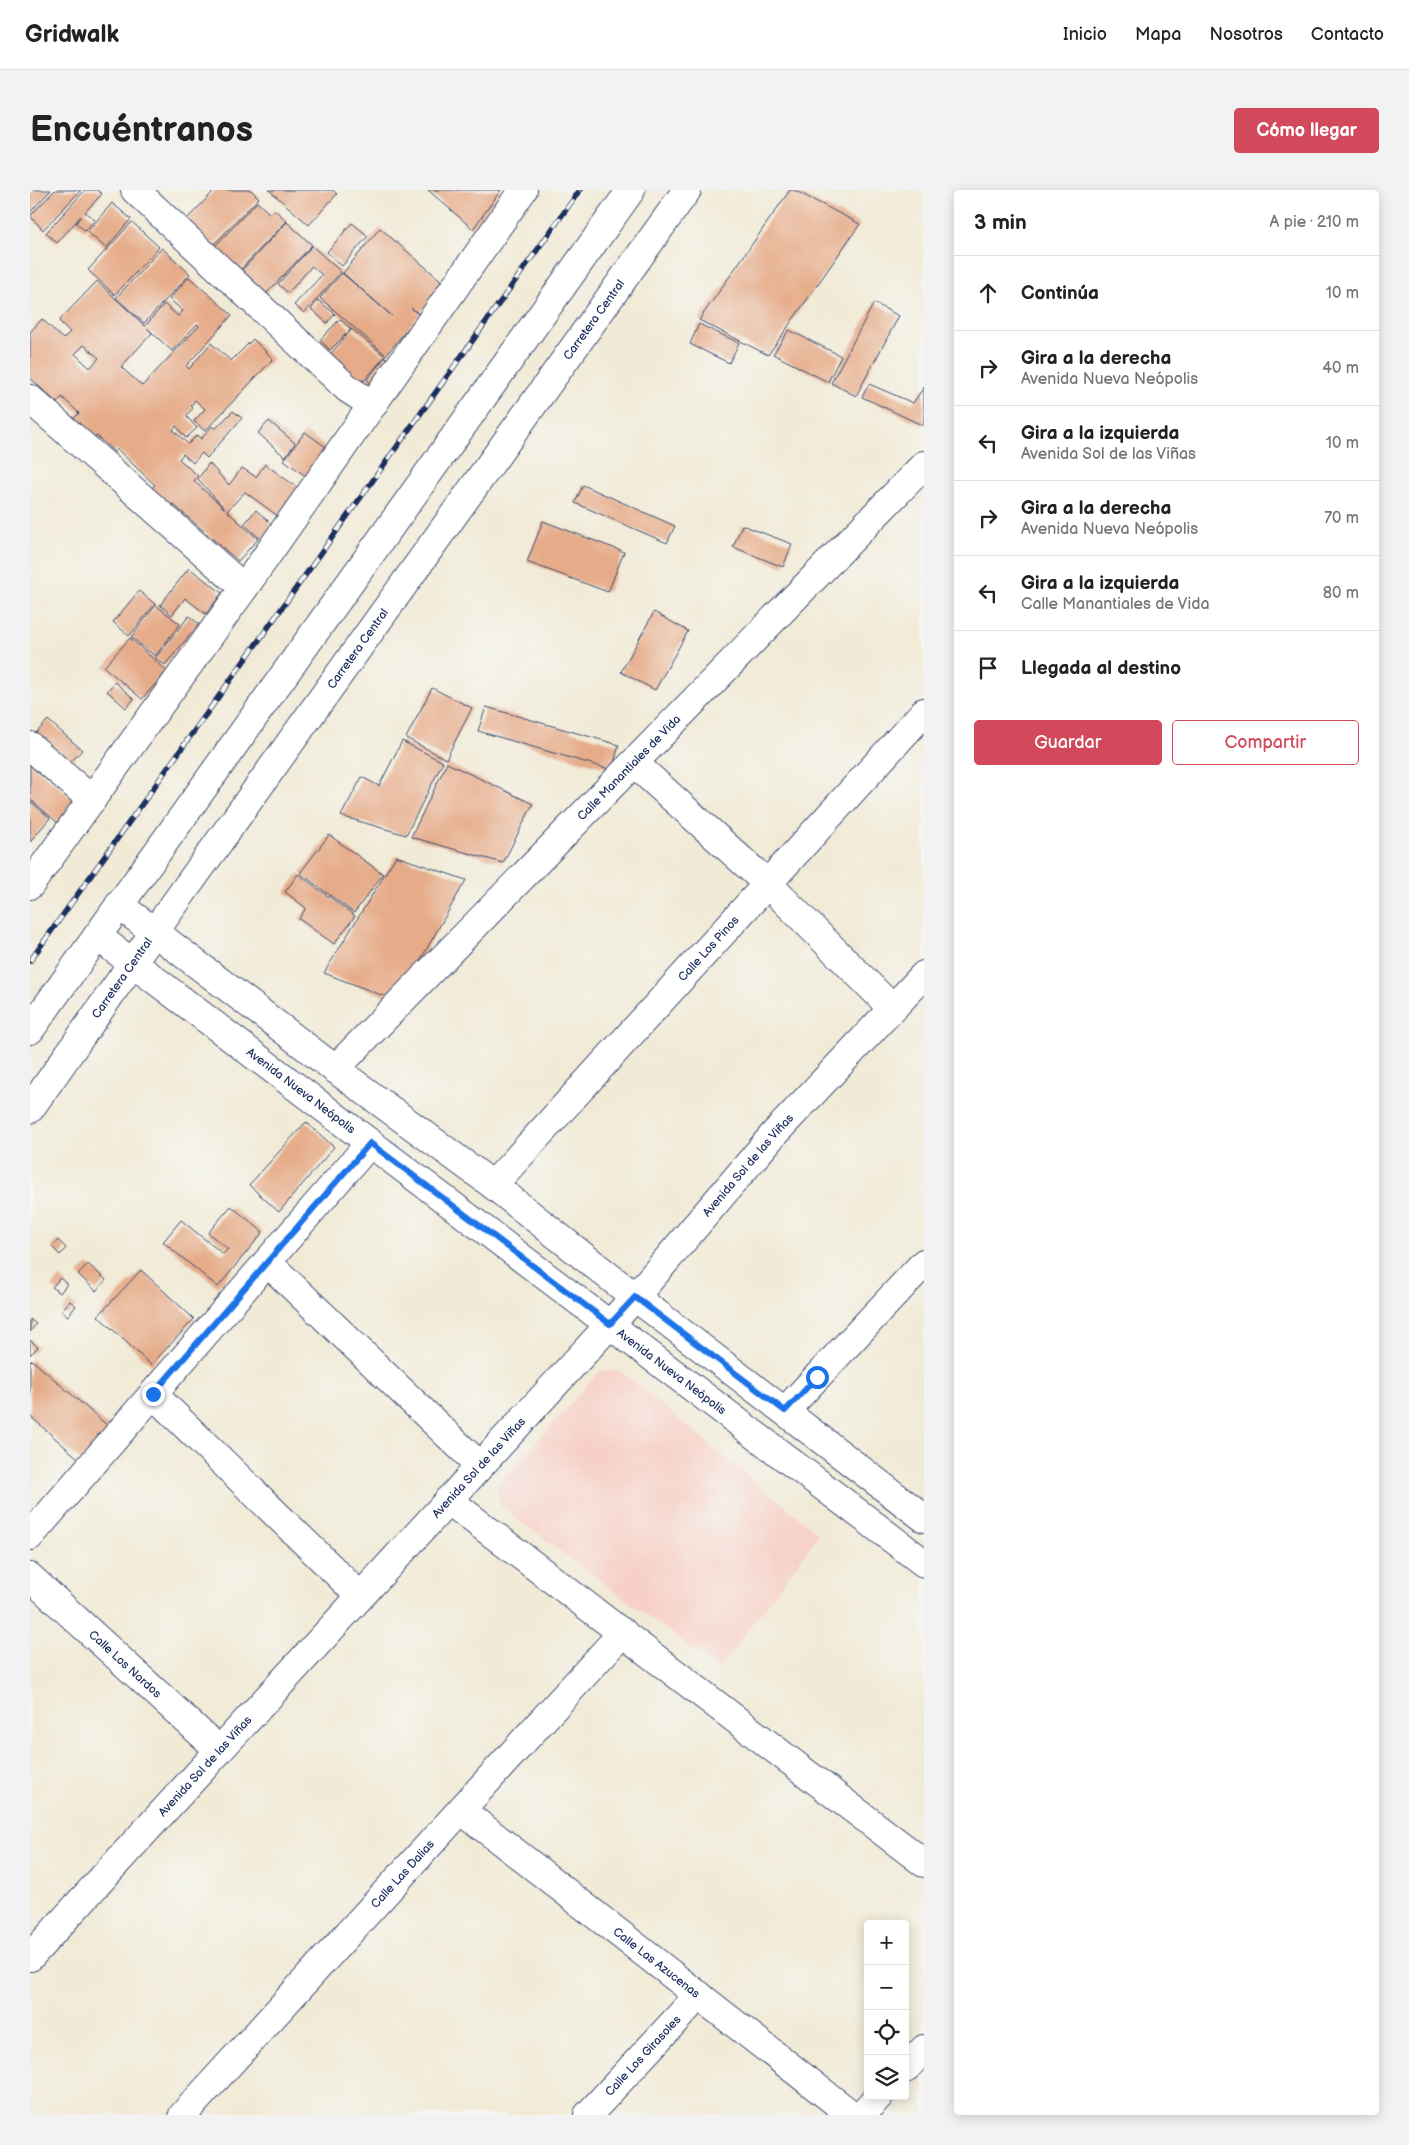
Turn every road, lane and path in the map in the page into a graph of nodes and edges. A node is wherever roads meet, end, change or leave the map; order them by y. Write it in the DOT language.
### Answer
graph roads {
  1 [pos="135,190"];
  2 [pos="524,190"];
  3 [pos="631,190"];
  4 [pos="687,190"];
  5 [pos="30,399"];
  6 [pos="373,405"];
  7 [pos="924,465"];
  8 [pos="244,588"];
  9 [pos="924,712"];
  10 [pos="30,746"];
  11 [pos="634,763"];
  12 [pos="92,800"];
  13 [pos="768,884"];
  14 [pos="30,886"];
  15 [pos="119,905"];
  16 [pos="155,931"];
  17 [pos="97,936"];
  18 [pos="133,964"];
  19 [pos="924,976"];
  20 [pos="893,1008"];
  21 [pos="30,1030"];
  22 [pos="335,1069"];
  23 [pos="30,1110"];
  24 [pos="370,1143"];
  25 [pos="493,1185"];
  26 [pos="267,1262"];
  27 [pos="924,1263"];
  28 [pos="635,1297"];
  29 [pos="610,1324"];
  30 [pos="153,1394"];
  31 [pos="785,1411"];
  32 [pos="480,1466"];
  33 [pos="448,1500"];
  34 [pos="924,1518"];
  35 [pos="30,1536"];
  36 [pos="924,1563"];
  37 [pos="30,1577"];
  38 [pos="360,1596"];
  39 [pos="623,1632"];
  40 [pos="219,1750"];
  41 [pos="461,1810"];
  42 [pos="924,1863"];
  43 [pos="30,1957"];
  44 [pos="698,1995"];
  45 [pos="924,2049"];
  46 [pos="909,2065"];
  47 [pos="875,2100"];
  48 [pos="183,2115"];
  49 [pos="588,2115"];
  50 [pos="852,2115"];
  51 [pos="861,2115"];
  1 -- 6 [label="main road"];
  2 -- 6 [label="main road"];
  3 -- 15 [label="main road"];
  4 -- 16 [label="main road, Carretera Central"];
  5 -- 8 [label="main road"];
  6 -- 8 [label="main road"];
  7 -- 11 [label="main road, Calle Manantiales de Vida"];
  8 -- 12 [label="main road"];
  9 -- 13 [label="main road, Calle Los Pinos"];
  10 -- 12 [label="main road"];
  11 -- 13 [label="main road"];
  11 -- 22 [label="main road, Calle Manantiales de Vida"];
  12 -- 14 [label="main road"];
  13 -- 20 [label="main road"];
  13 -- 25 [label="main road, Calle Los Pinos"];
  15 -- 16 [label="main road"];
  15 -- 17 [label="main road"];
  16 -- 18 [label="main road, Carretera Central"];
  16 -- 22 [label="main road"];
  17 -- 18 [label="main road, Avenida Nueva Neópolis"];
  17 -- 21 [label="main road"];
  18 -- 23 [label="main road, Carretera Central"];
  18 -- 24 [label="main road, Avenida Nueva Neópolis"];
  19 -- 20 [label="main road, Avenida Sol de las Viñas"];
  20 -- 28 [label="main road, Avenida Sol de las Viñas"];
  22 -- 25 [label="main road"];
  24 -- 26 [label="main road"];
  24 -- 29 [label="main road, Avenida Nueva Neópolis"];
  25 -- 28 [label="main road"];
  26 -- 30 [label="main road"];
  26 -- 32 [label="main road"];
  27 -- 31 [label="main road"];
  28 -- 29 [label="main road, Avenida Sol de las Viñas"];
  28 -- 31 [label="main road"];
  29 -- 32 [label="main road, Avenida Sol de las Viñas"];
  29 -- 36 [label="main road, Avenida Nueva Neópolis"];
  30 -- 35 [label="main road"];
  30 -- 38 [label="main road"];
  31 -- 34 [label="main road"];
  32 -- 33 [label="main road, Avenida Sol de las Viñas"];
  33 -- 38 [label="main road, Avenida Sol de las Viñas"];
  33 -- 39 [label="main road"];
  37 -- 40 [label="main road, Calle Los Nardos"];
  38 -- 40 [label="main road, Avenida Sol de las Viñas"];
  39 -- 41 [label="main road, Calle Las Dalias"];
  39 -- 42 [label="main road"];
  40 -- 43 [label="main road, Avenida Sol de las Viñas"];
  41 -- 44 [label="main road, Calle Las Azucenas"];
  41 -- 48 [label="main road, Calle Las Dalias"];
  44 -- 49 [label="main road, Calle Los Girasoles"];
  44 -- 50 [label="main road, Calle Las Azucenas"];
  45 -- 46 [label="main road"];
  47 -- 51 [label="main road"];
}
